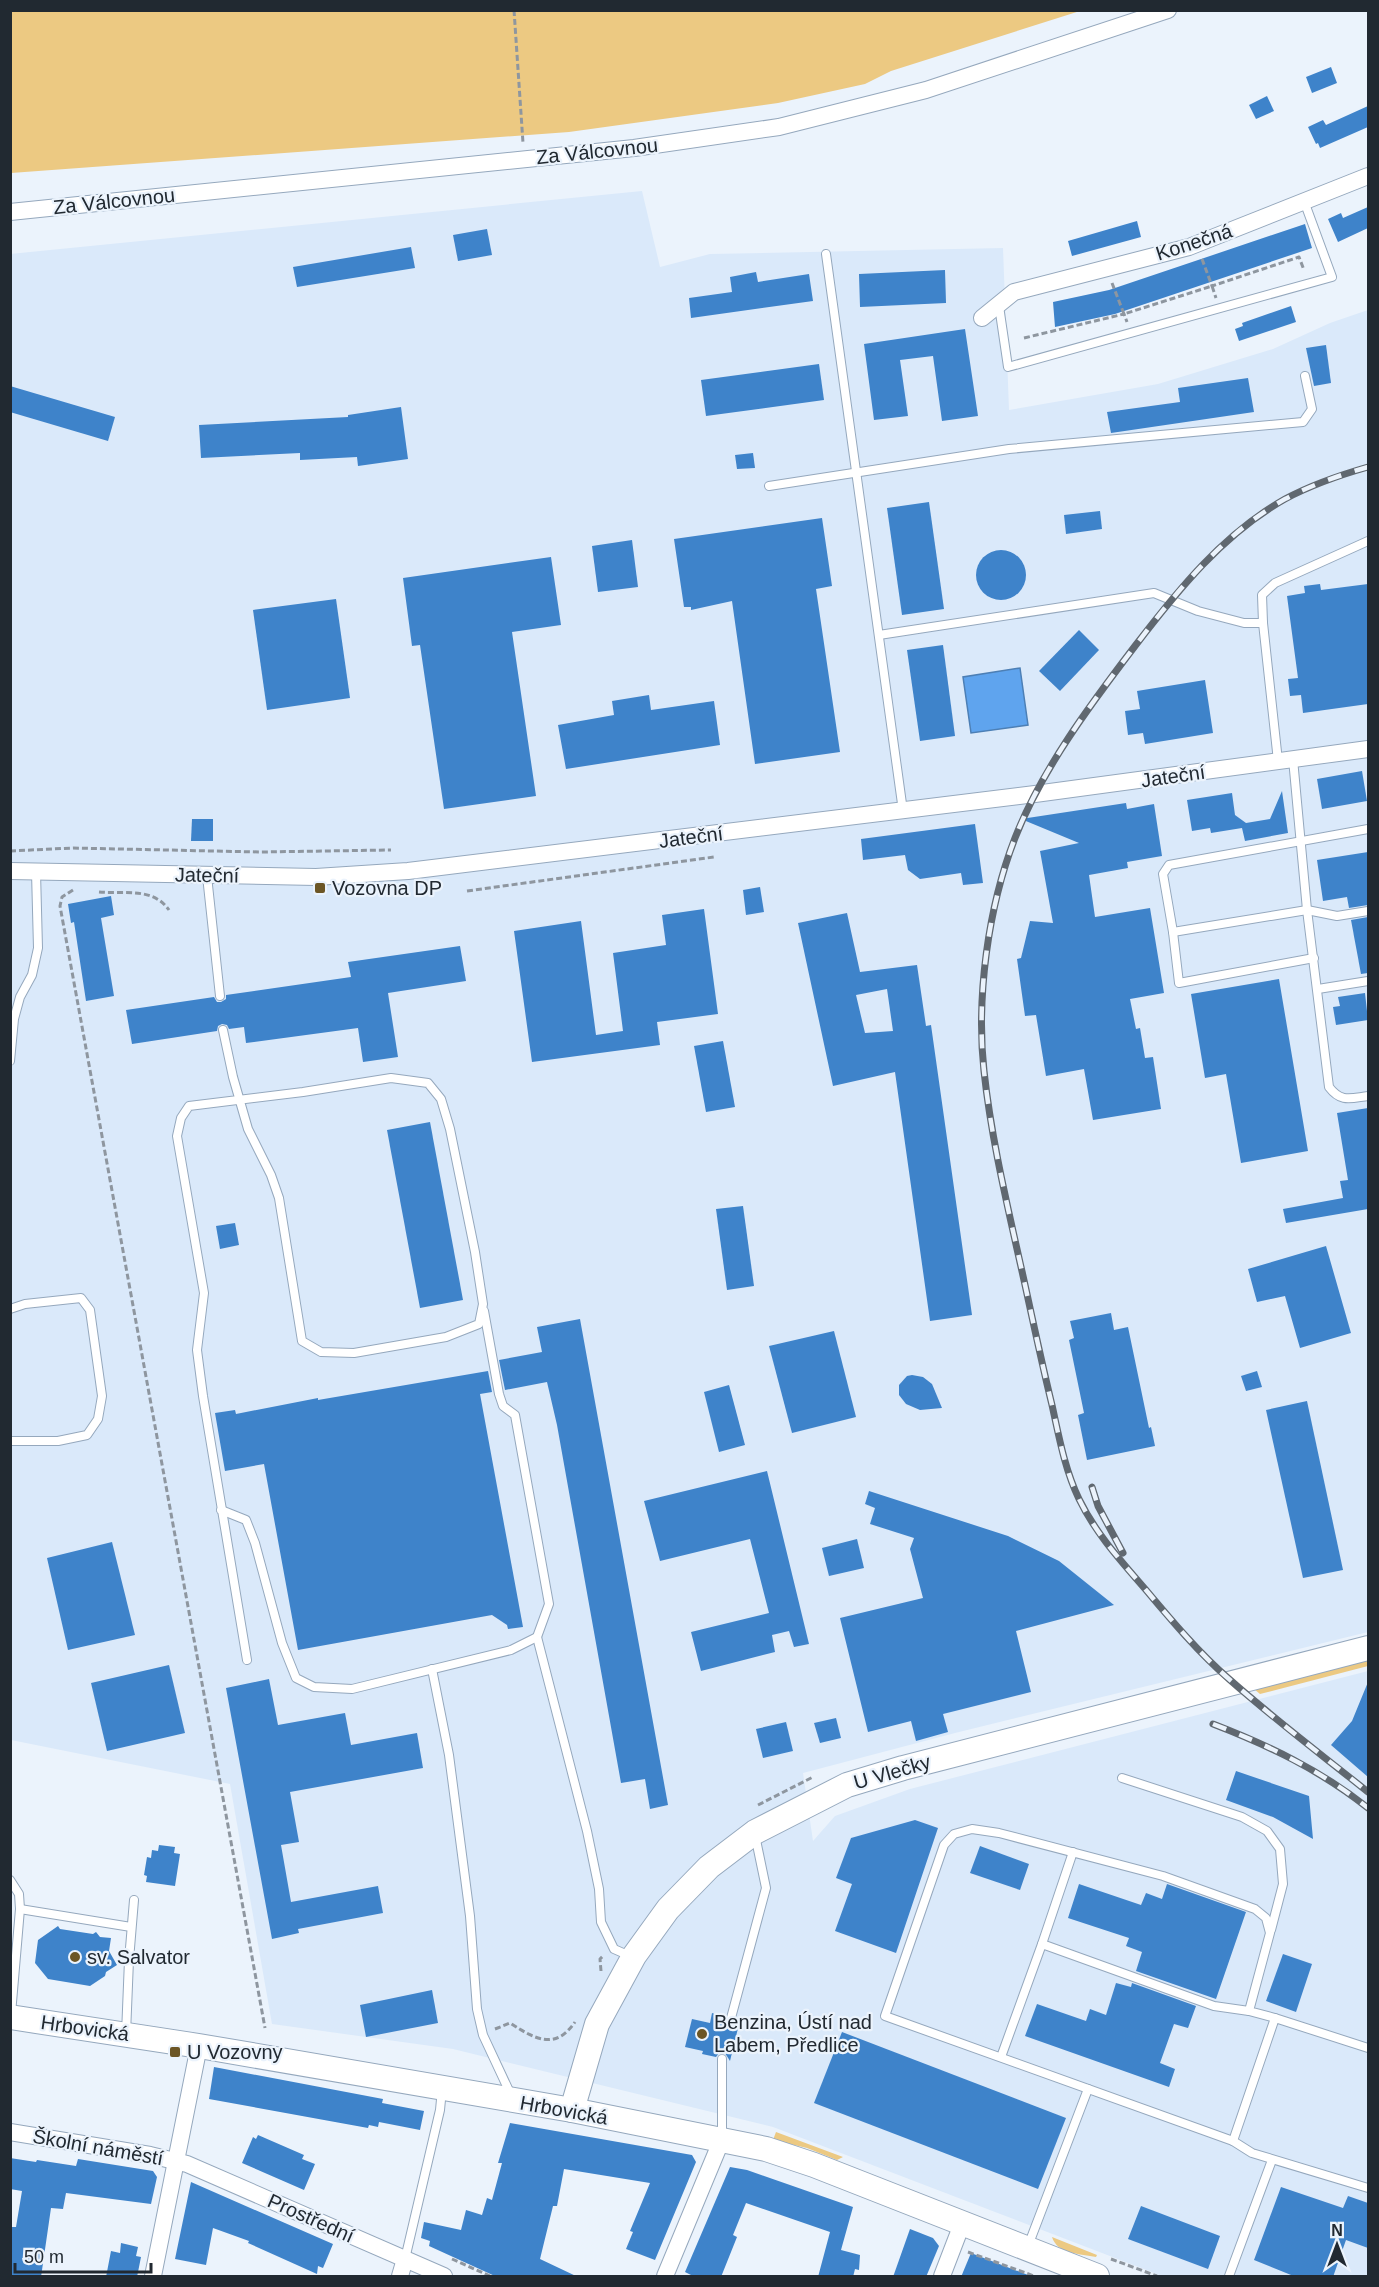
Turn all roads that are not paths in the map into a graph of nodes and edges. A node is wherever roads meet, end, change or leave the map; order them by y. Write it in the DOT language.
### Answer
graph roads {
  1 [pos="1168,10"];
  2 [pos="1368,176"];
  3 [pos="1301,203"];
  4 [pos="10,212"];
  5 [pos="826,254"];
  6 [pos="999,306"];
  7 [pos="982,318"];
  8 [pos="1305,376"];
  9 [pos="857,472"];
  10 [pos="769,486"];
  11 [pos="1368,541"];
  12 [pos="1263,623"];
  13 [pos="879,635"];
  14 [pos="1368,749"];
  15 [pos="1286,760"];
  16 [pos="903,811"];
  17 [pos="1368,829"];
  18 [pos="1302,840"];
  19 [pos="10,871"];
  20 [pos="36,872"];
  21 [pos="207,876"];
  22 [pos="1307,910"];
  23 [pos="1368,911"];
  24 [pos="1173,932"];
  25 [pos="1314,958"];
  26 [pos="1368,981"];
  27 [pos="1318,988"];
  28 [pos="220,996"];
  29 [pos="223,1030"];
  30 [pos="10,1061"];
  31 [pos="1368,1096"];
  32 [pos="240,1099"];
  33 [pos="483,1304"];
  34 [pos="10,1309"];
  35 [pos="10,1441"];
  36 [pos="221,1510"];
  37 [pos="537,1637"];
  38 [pos="1368,1648"];
  39 [pos="247,1660"];
  40 [pos="432,1669"];
  41 [pos="1122,1778"];
  42 [pos="755,1832"];
  43 [pos="1073,1852"];
  44 [pos="10,1880"];
  45 [pos="134,1900"];
  46 [pos="20,1909"];
  47 [pos="131,1927"];
  48 [pos="1270,1933"];
  49 [pos="1042,1944"];
  50 [pos="634,1956"];
  51 [pos="1249,2011"];
  52 [pos="11,2017"];
  53 [pos="731,2018"];
  54 [pos="1275,2018"];
  55 [pos="126,2035"];
  56 [pos="199,2046"];
  57 [pos="1368,2048"];
  58 [pos="1000,2057"];
  59 [pos="723,2059"];
  60 [pos="442,2089"];
  61 [pos="1088,2089"];
  62 [pos="514,2101"];
  63 [pos="572,2110"];
  64 [pos="10,2132"];
  65 [pos="722,2139"];
  66 [pos="1233,2141"];
  67 [pos="1272,2160"];
  68 [pos="177,2161"];
  69 [pos="1368,2188"];
  70 [pos="962,2223"];
  71 [pos="1027,2249"];
  72 [pos="405,2259"];
  73 [pos="153,2277"];
  74 [pos="400,2277"];
  75 [pos="444,2277"];
  76 [pos="665,2277"];
  77 [pos="942,2277"];
  78 [pos="1097,2277"];
  79 [pos="1229,2277"];
  1 -- 4 [label="street, Za Válcovnou"];
  2 -- 3 [label="street, Konečná"];
  3 -- 6 [label="street, Konečná"];
  3 -- 6 [label="lane"];
  5 -- 9 [label="lane"];
  6 -- 7 [label="street"];
  8 -- 9 [label="lane"];
  9 -- 10 [label="lane"];
  9 -- 13 [label="lane"];
  11 -- 12 [label="lane"];
  12 -- 13 [label="lane"];
  12 -- 15 [label="lane"];
  13 -- 16 [label="lane"];
  14 -- 15 [label="street, Jateční"];
  15 -- 16 [label="street, Jateční"];
  15 -- 18 [label="lane"];
  16 -- 21 [label="street, Jateční"];
  17 -- 18 [label="lane"];
  18 -- 22 [label="lane"];
  18 -- 24 [label="lane"];
  19 -- 20 [label="street, Jateční"];
  20 -- 21 [label="street, Jateční"];
  20 -- 30 [label="lane"];
  21 -- 28 [label="lane"];
  22 -- 23 [label="lane"];
  22 -- 24 [label="lane"];
  22 -- 25 [label="lane"];
  24 -- 25 [label="lane"];
  25 -- 27 [label="lane"];
  26 -- 27 [label="lane"];
  27 -- 31 [label="lane"];
  29 -- 32 [label="lane"];
  32 -- 33 [label="lane"];
  32 -- 33 [label="lane"];
  32 -- 36 [label="lane"];
  33 -- 37 [label="lane"];
  34 -- 35 [label="lane"];
  36 -- 39 [label="lane"];
  36 -- 40 [label="lane"];
  37 -- 40 [label="lane"];
  37 -- 50 [label="lane"];
  38 -- 42 [label="main road, U Vlečky"];
  40 -- 62 [label="lane"];
  41 -- 48 [label="lane"];
  42 -- 50 [label="main road, U Vlečky"];
  42 -- 53 [label="lane"];
  43 -- 48 [label="lane"];
  43 -- 49 [label="lane"];
  43 -- 58 [label="lane"];
  44 -- 46 [label="lane"];
  45 -- 47 [label="lane"];
  46 -- 47 [label="lane"];
  46 -- 52 [label="lane"];
  47 -- 55 [label="lane"];
  48 -- 51 [label="lane"];
  49 -- 51 [label="lane"];
  49 -- 58 [label="lane"];
  50 -- 63 [label="main road, U Vlečky"];
  51 -- 54 [label="lane"];
  52 -- 55 [label="main road, Hrbovická"];
  54 -- 57 [label="lane"];
  54 -- 66 [label="lane"];
  55 -- 56 [label="main road, Hrbovická"];
  56 -- 60 [label="main road, Hrbovická"];
  56 -- 68 [label="street, Školní náměstí"];
  58 -- 61 [label="lane"];
  59 -- 65 [label="lane"];
  60 -- 62 [label="main road, Hrbovická"];
  60 -- 72 [label="lane"];
  61 -- 66 [label="lane"];
  61 -- 71 [label="lane"];
  62 -- 63 [label="main road, Hrbovická"];
  63 -- 65 [label="main road, Hrbovická"];
  64 -- 68 [label="street, Školní náměstí"];
  65 -- 70 [label="main road, Hrbovická"];
  65 -- 76 [label="street"];
  66 -- 67 [label="lane"];
  67 -- 69 [label="lane"];
  67 -- 79 [label="lane"];
  68 -- 72 [label="street, Prostřední"];
  68 -- 73 [label="street"];
  70 -- 71 [label="main road, Hrbovická"];
  70 -- 77 [label="street"];
  71 -- 78 [label="main road, Hrbovická"];
  72 -- 74 [label="street"];
  72 -- 75 [label="street, Prostřední"];
}
